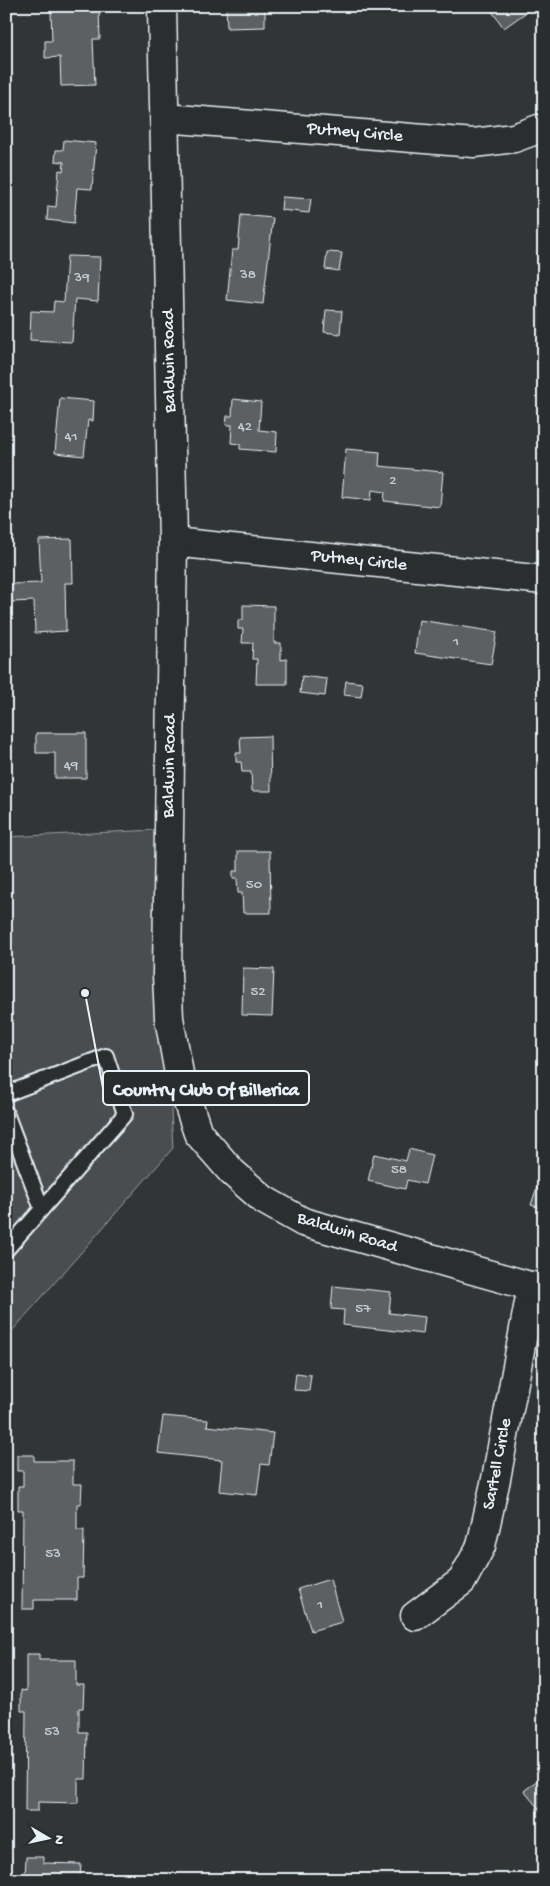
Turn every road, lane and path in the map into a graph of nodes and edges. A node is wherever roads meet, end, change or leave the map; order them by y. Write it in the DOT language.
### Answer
graph roads {
  1 [pos="162,6"];
  2 [pos="165,118"];
  3 [pos="544,128"];
  4 [pos="173,542"];
  5 [pos="544,580"];
  6 [pos="6,1094"];
  7 [pos="6,1113"];
  8 [pos="42,1209"];
  9 [pos="6,1250"];
  10 [pos="538,1288"];
  11 [pos="415,1616"];
  1 -- 2 [label="street, Baldwin Road"];
  2 -- 3 [label="street, Putney Circle"];
  2 -- 4 [label="street, Baldwin Road"];
  4 -- 5 [label="street, Putney Circle"];
  4 -- 10 [label="street, Baldwin Road"];
  6 -- 8 [label="lane"];
  7 -- 8 [label="lane"];
  8 -- 9 [label="lane"];
  10 -- 11 [label="street, Sartell Circle"];
}
